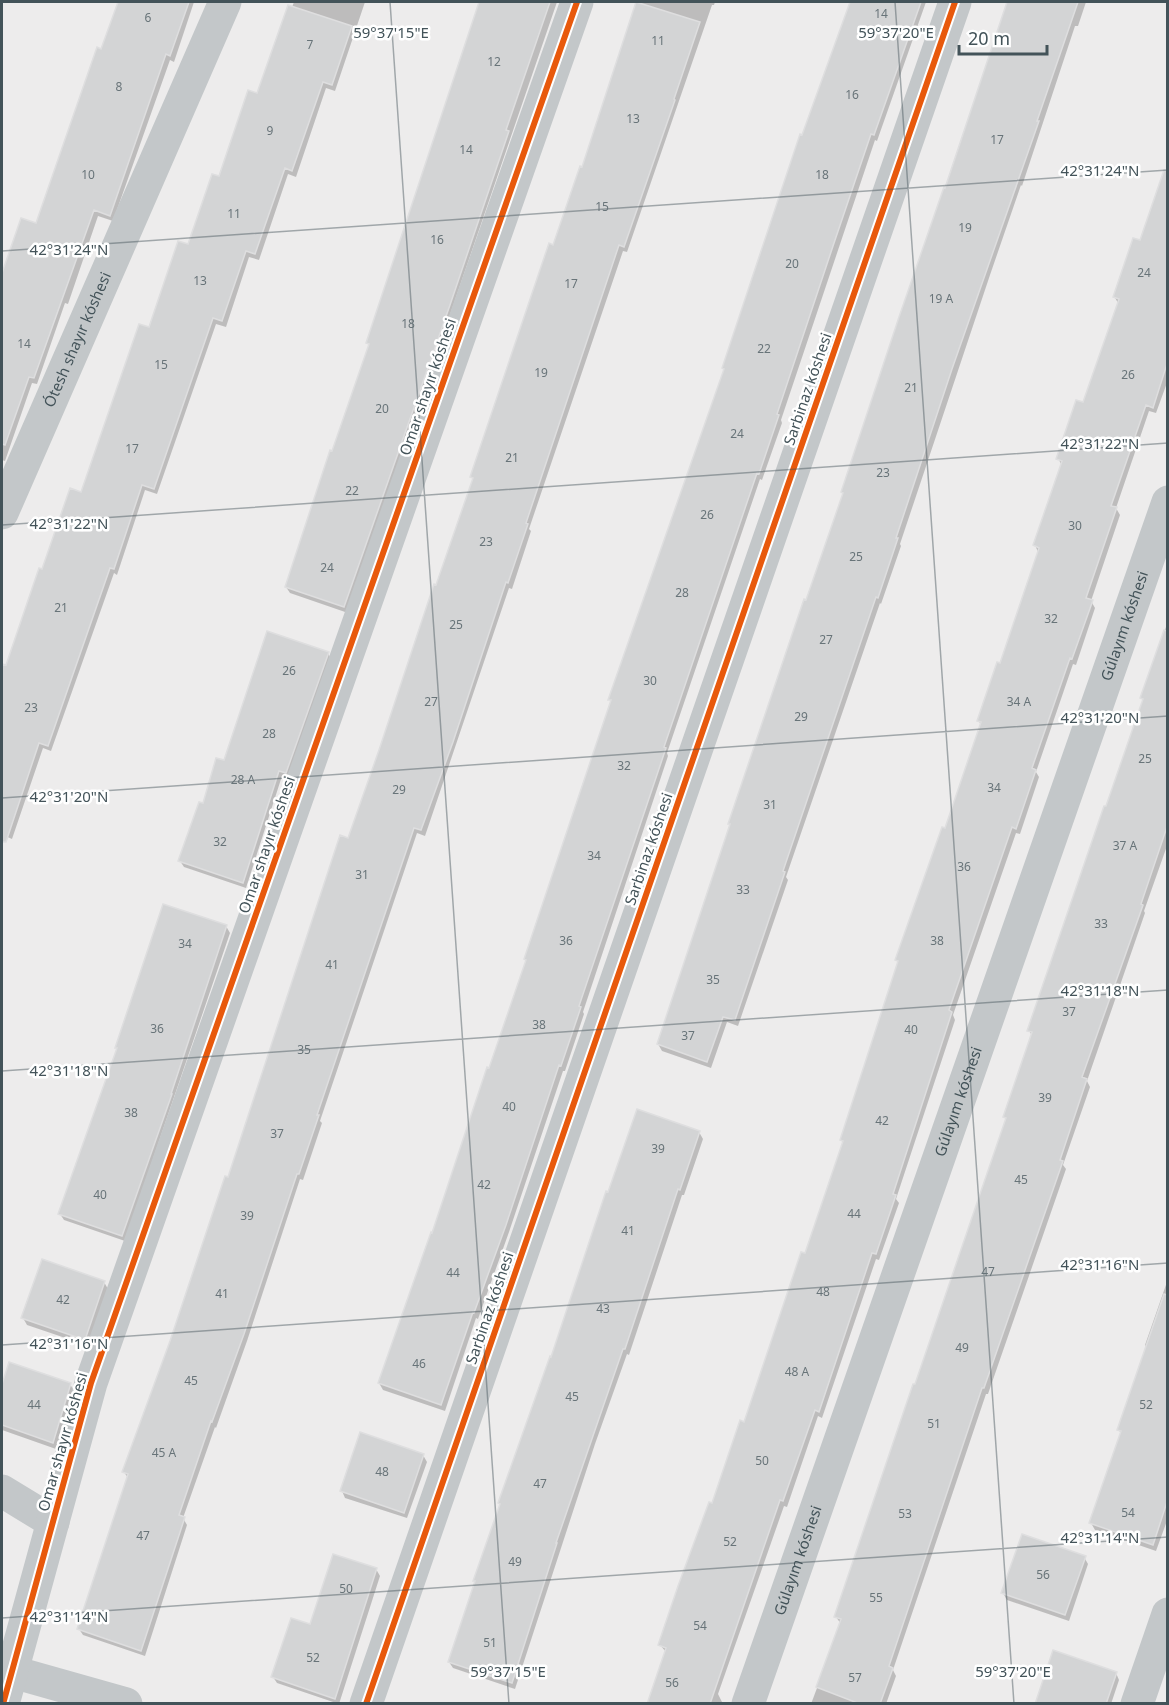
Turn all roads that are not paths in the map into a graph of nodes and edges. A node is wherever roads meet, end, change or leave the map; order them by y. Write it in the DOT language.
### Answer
graph roads {
  1 [pos="225,2"];
  2 [pos="577,2"];
  3 [pos="955,2"];
  4 [pos="1167,502"];
  5 [pos="2,513"];
  6 [pos="2,1491"];
  7 [pos="53,1522"];
  8 [pos="1167,1614"];
  9 [pos="7,1670"];
  10 [pos="3,1704"];
  11 [pos="126,1704"];
  12 [pos="366,1704"];
  13 [pos="748,1704"];
  14 [pos="1137,1704"];
  1 -- 5 [label="street, Ótesh shayır kóshesi"];
  2 -- 7 [label="street, Omar shayır kóshesi"];
  3 -- 12 [label="street, Sarbinaz kóshesi"];
  4 -- 13 [label="street, Gúlayım kóshesi"];
  6 -- 7 [label="street"];
  7 -- 9 [label="street, Omar shayır kóshesi"];
  8 -- 14 [label="street"];
  9 -- 10 [label="street, Omar shayır kóshesi"];
  9 -- 11 [label="street"];
}
